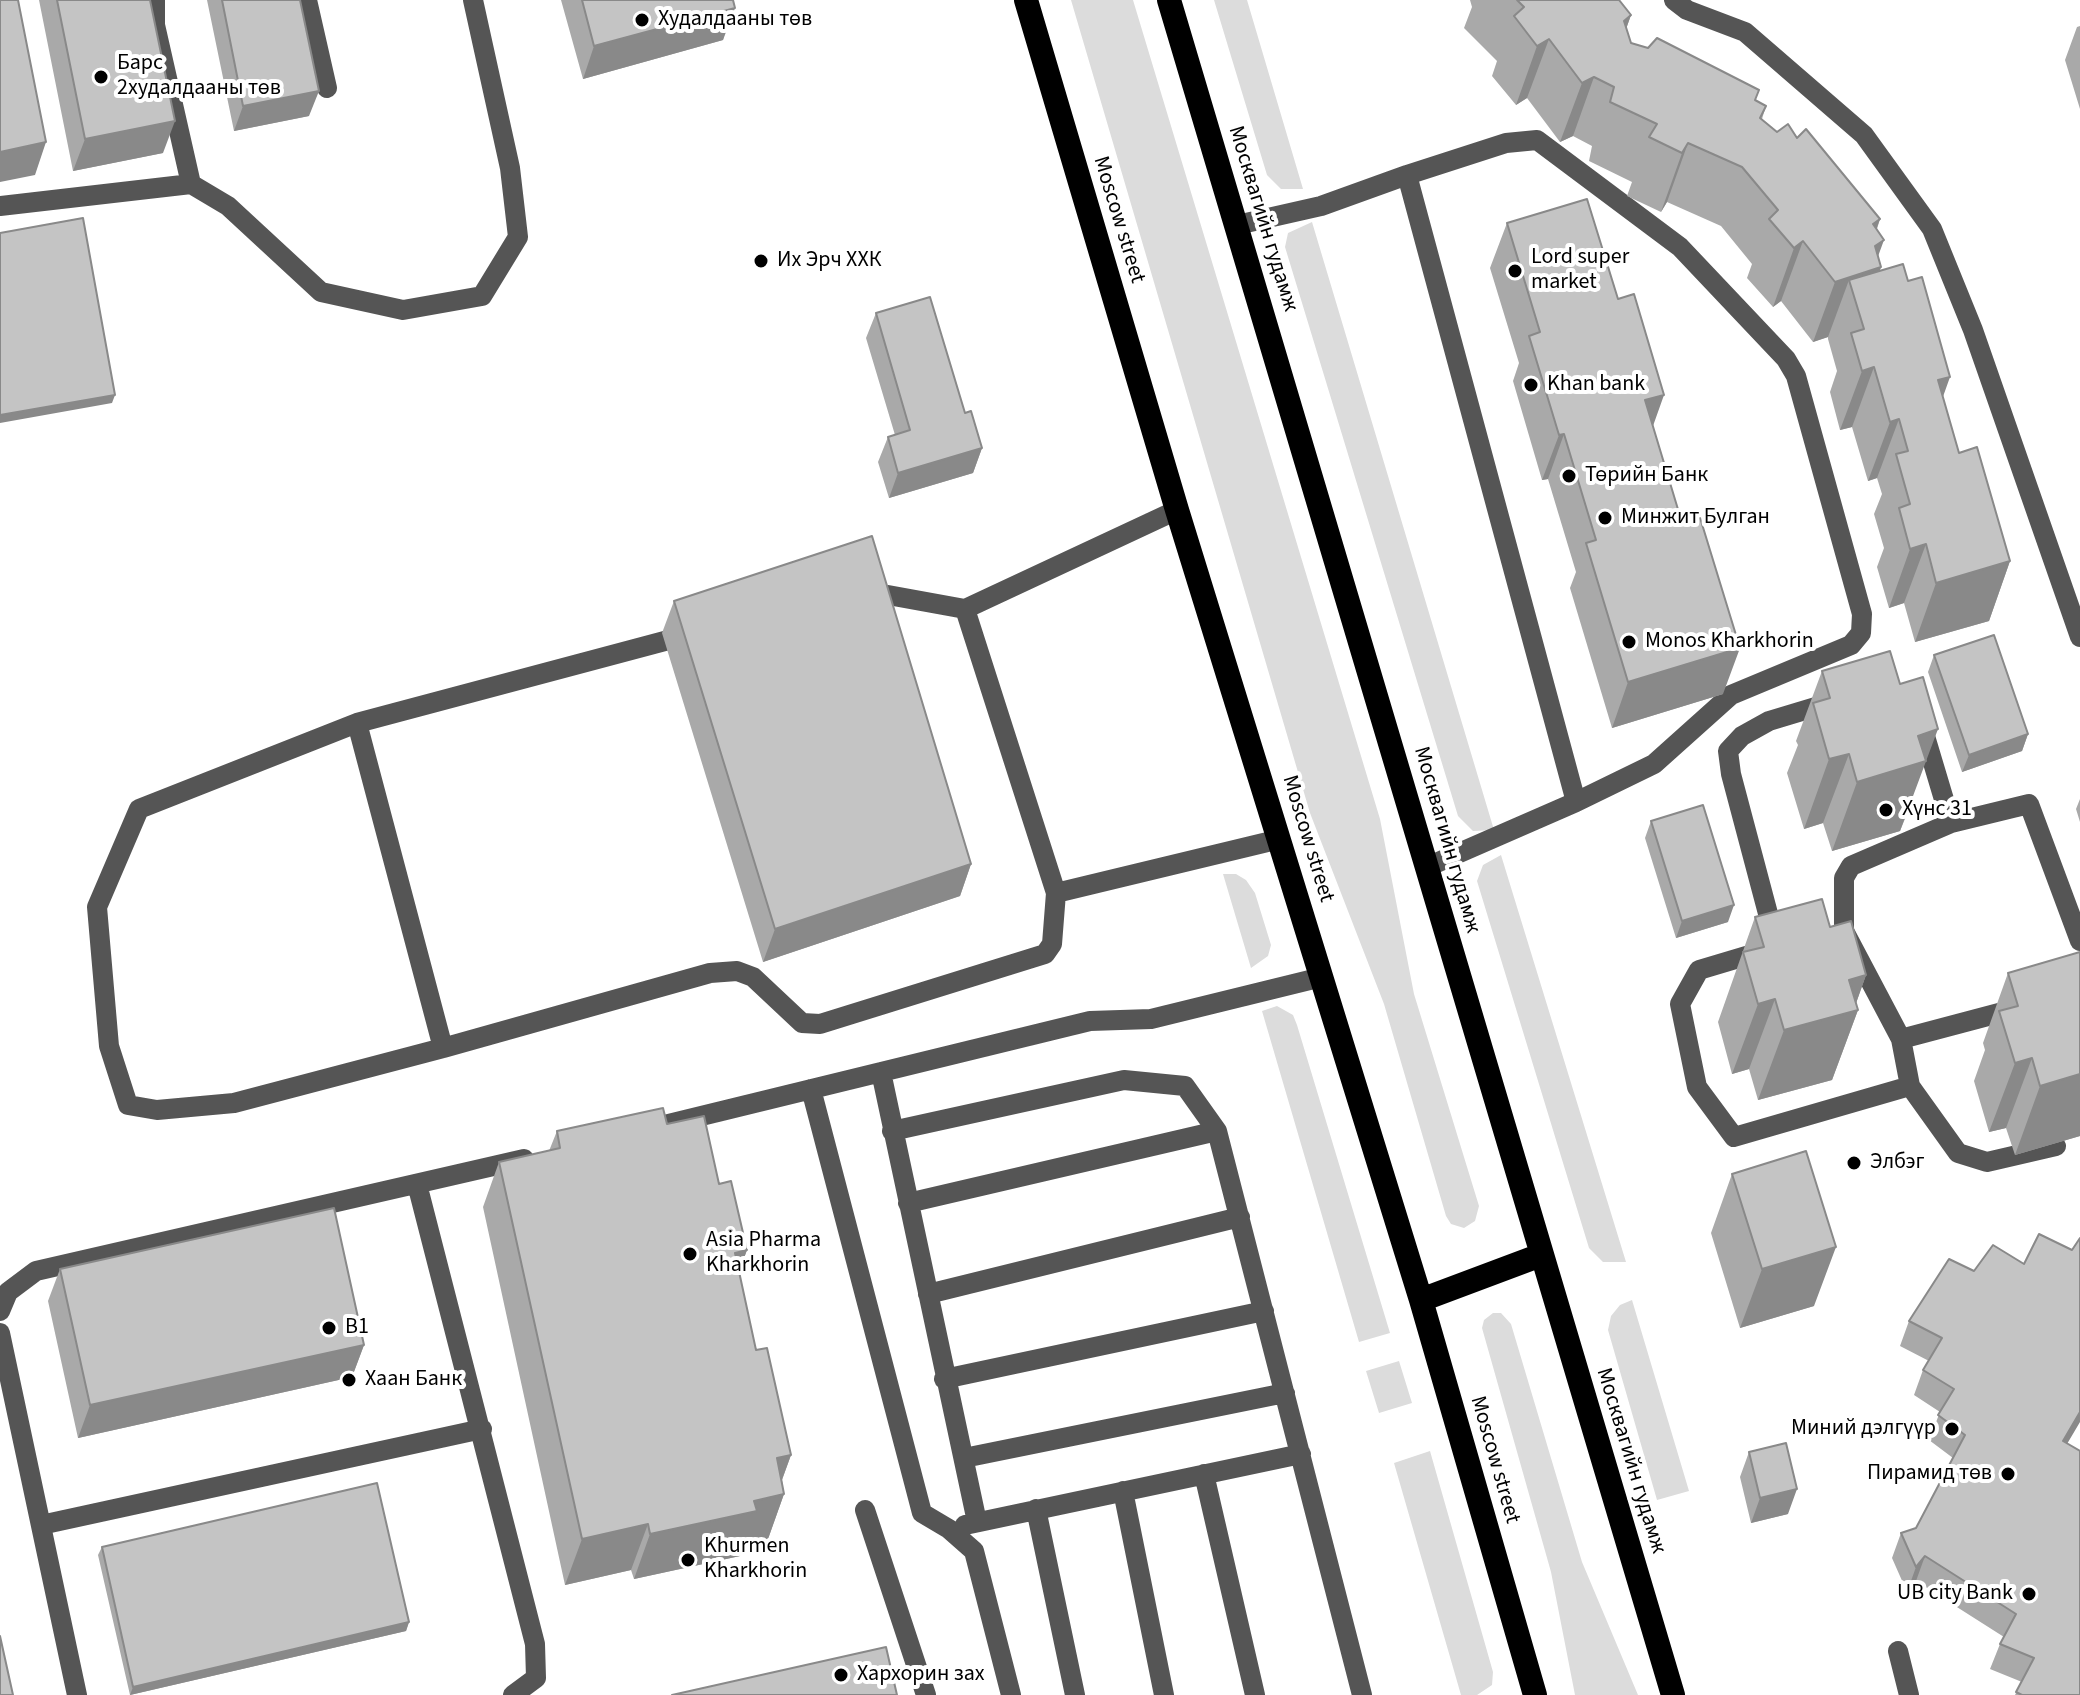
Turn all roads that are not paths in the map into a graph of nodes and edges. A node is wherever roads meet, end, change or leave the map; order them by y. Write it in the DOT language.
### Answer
graph roads {
  1 [pos="155,0"];
  2 [pos="307,0"];
  3 [pos="473,0"];
  4 [pos="1026,0"];
  5 [pos="1169,0"];
  6 [pos="1674,0"];
  7 [pos="327,88"];
  8 [pos="1407,175"];
  9 [pos="191,184"];
  10 [pos="0,206"];
  11 [pos="1237,225"];
  12 [pos="1177,510"];
  13 [pos="846,596"];
  14 [pos="965,609"];
  15 [pos="710,629"];
  16 [pos="2080,637"];
  17 [pos="1857,694"];
  18 [pos="1917,711"];
  19 [pos="357,723"];
  20 [pos="1576,802"];
  21 [pos="1951,823"];
  22 [pos="1280,839"];
  23 [pos="1427,867"];
  24 [pos="1056,893"];
  25 [pos="2080,941"];
  26 [pos="1322,977"];
  27 [pos="2035,1004"];
  28 [pos="1901,1039"];
  29 [pos="443,1048"];
  30 [pos="881,1072"];
  31 [pos="1910,1086"];
  32 [pos="811,1089"];
  33 [pos="892,1131"];
  34 [pos="1217,1131"];
  35 [pos="630,1133"];
  36 [pos="2056,1146"];
  37 [pos="539,1155"];
  38 [pos="417,1184"];
  39 [pos="908,1203"];
  40 [pos="1240,1217"];
  41 [pos="1541,1255"];
  42 [pos="928,1294"];
  43 [pos="1421,1300"];
  44 [pos="0,1311"];
  45 [pos="1264,1311"];
  46 [pos="0,1333"];
  47 [pos="944,1379"];
  48 [pos="1285,1393"];
  49 [pos="482,1429"];
  50 [pos="1301,1454"];
  51 [pos="964,1458"];
  52 [pos="1204,1474"];
  53 [pos="1123,1491"];
  54 [pos="1036,1509"];
  55 [pos="865,1510"];
  56 [pos="977,1522"];
  57 [pos="41,1525"];
  58 [pos="949,1529"];
  59 [pos="1898,1651"];
  60 [pos="77,1695"];
  61 [pos="513,1695"];
  62 [pos="926,1695"];
  63 [pos="1011,1695"];
  64 [pos="1075,1695"];
  65 [pos="1164,1695"];
  66 [pos="1255,1695"];
  67 [pos="1362,1695"];
  68 [pos="1534,1695"];
  69 [pos="1673,1695"];
  70 [pos="1909,1695"];
  1 -- 9 [label="street"];
  2 -- 7 [label="street"];
  3 -- 9 [label="street"];
  4 -- 12 [label="highway, Moscow street"];
  5 -- 11 [label="highway, Москвагийн гудамж"];
  6 -- 16 [label="street"];
  8 -- 11 [label="street"];
  8 -- 20 [label="street"];
  8 -- 20 [label="street"];
  9 -- 10 [label="street"];
  11 -- 23 [label="highway, Москвагийн гудамж"];
  12 -- 14 [label="street"];
  12 -- 22 [label="highway, Moscow street"];
  13 -- 14 [label="street"];
  14 -- 24 [label="street"];
  15 -- 19 [label="street"];
  17 -- 31 [label="street"];
  18 -- 21 [label="street"];
  19 -- 29 [label="street"];
  19 -- 29 [label="street"];
  20 -- 23 [label="street"];
  21 -- 25 [label="street"];
  21 -- 28 [label="street"];
  22 -- 24 [label="street"];
  22 -- 26 [label="highway, Moscow street"];
  23 -- 41 [label="highway, Москвагийн гудамж"];
  24 -- 29 [label="street"];
  26 -- 30 [label="street"];
  26 -- 43 [label="highway, Moscow street"];
  27 -- 28 [label="street"];
  28 -- 31 [label="street"];
  30 -- 32 [label="street"];
  30 -- 33 [label="street"];
  31 -- 36 [label="street"];
  32 -- 35 [label="street"];
  32 -- 58 [label="street"];
  33 -- 34 [label="street"];
  33 -- 39 [label="street"];
  34 -- 39 [label="street"];
  34 -- 40 [label="street"];
  37 -- 38 [label="street"];
  38 -- 44 [label="street"];
  38 -- 49 [label="street"];
  39 -- 42 [label="street"];
  40 -- 42 [label="street"];
  40 -- 45 [label="street"];
  41 -- 43 [label="highway"];
  41 -- 69 [label="highway, Москвагийн гудамж"];
  42 -- 47 [label="street"];
  43 -- 68 [label="highway, Moscow street"];
  45 -- 47 [label="street"];
  45 -- 48 [label="street"];
  46 -- 57 [label="street"];
  47 -- 51 [label="street"];
  48 -- 50 [label="street"];
  48 -- 51 [label="street"];
  49 -- 57 [label="street"];
  49 -- 61 [label="street"];
  50 -- 52 [label="street"];
  50 -- 67 [label="street"];
  51 -- 56 [label="street"];
  52 -- 53 [label="street"];
  52 -- 66 [label="street"];
  53 -- 54 [label="street"];
  53 -- 65 [label="street"];
  54 -- 56 [label="street"];
  54 -- 64 [label="street"];
  55 -- 62 [label="street"];
  56 -- 58 [label="street"];
  57 -- 60 [label="street"];
  58 -- 63 [label="street"];
  59 -- 70 [label="street"];
}
